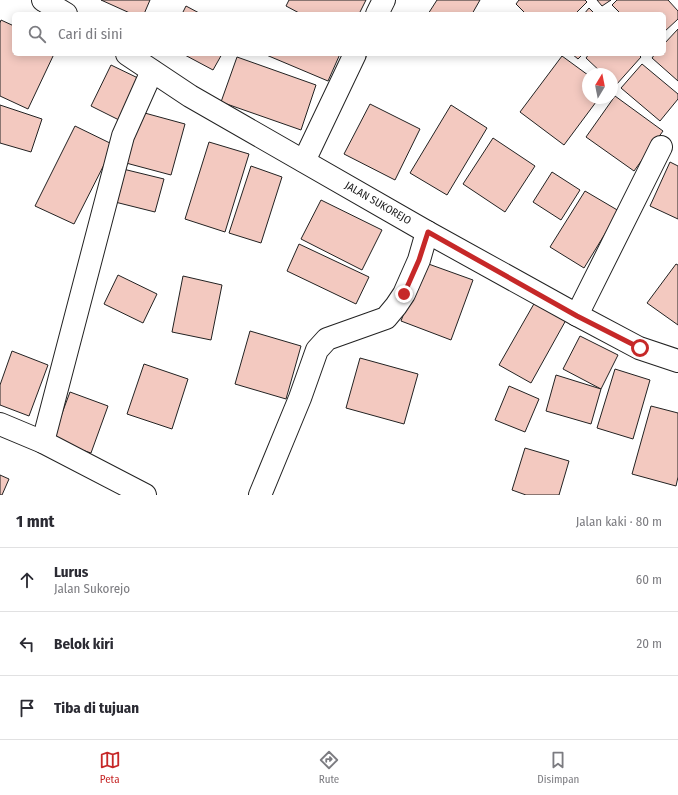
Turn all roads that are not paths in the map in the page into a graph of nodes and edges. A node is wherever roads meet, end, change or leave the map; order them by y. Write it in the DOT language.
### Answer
graph roads {
  1 [pos="384,0"];
  2 [pos="377,12"];
  3 [pos="130,56"];
  4 [pos="355,56"];
  5 [pos="152,71"];
  6 [pos="661,147"];
  7 [pos="304,161"];
  8 [pos="428,232"];
  9 [pos="577,316"];
  10 [pos="678,361"];
  11 [pos="0,424"];
  12 [pos="43,442"];
  13 [pos="145,495"];
  14 [pos="260,495"];
  1 -- 2 [label="street"];
  3 -- 5 [label="street, JALAN SUKOREJO"];
  4 -- 7 [label="street"];
  5 -- 7 [label="street, JALAN SUKOREJO"];
  5 -- 12 [label="street"];
  6 -- 9 [label="street"];
  7 -- 8 [label="street, JALAN SUKOREJO"];
  8 -- 9 [label="street, JALAN SUKOREJO"];
  8 -- 14 [label="street"];
  9 -- 10 [label="street, JALAN SUKOREJO"];
  11 -- 12 [label="street"];
  12 -- 13 [label="street"];
}
